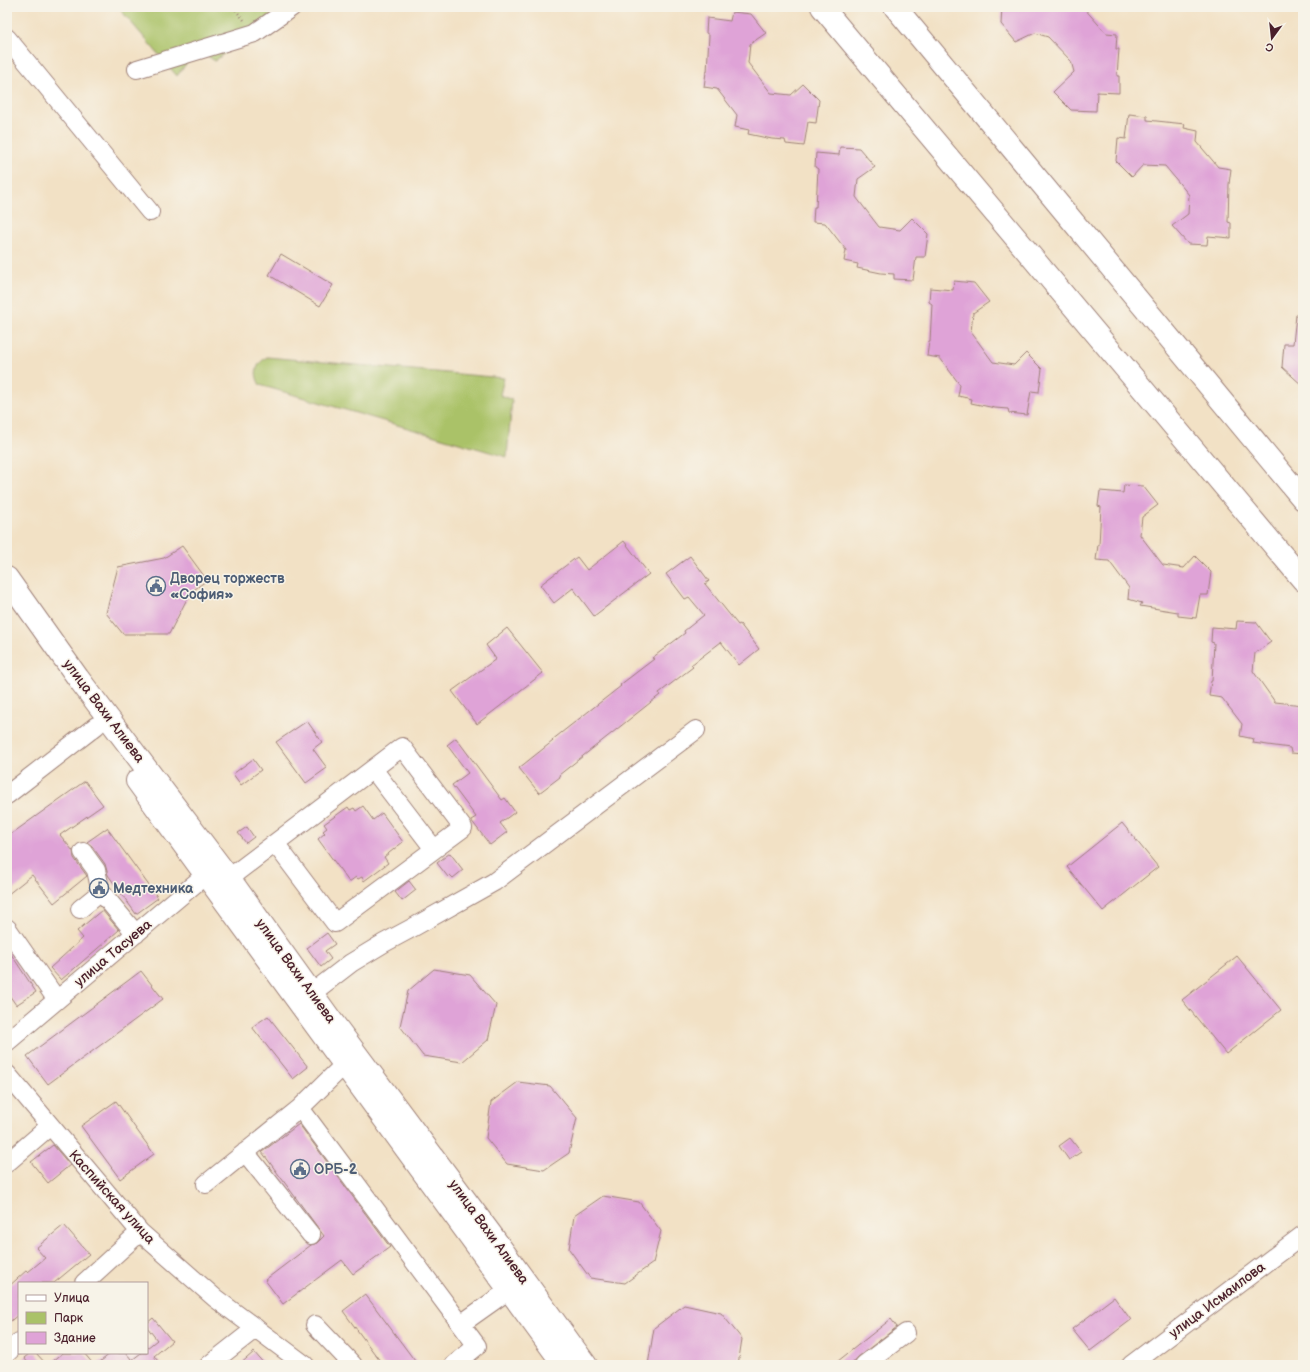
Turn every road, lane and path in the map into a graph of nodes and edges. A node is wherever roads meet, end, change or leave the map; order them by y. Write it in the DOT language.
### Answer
graph roads {
  1 [pos="292,7"];
  2 [pos="822,7"];
  3 [pos="895,7"];
  4 [pos="7,38"];
  5 [pos="137,69"];
  6 [pos="150,212"];
  7 [pos="1303,499"];
  8 [pos="7,578"];
  9 [pos="1303,580"];
  10 [pos="7,604"];
  11 [pos="96,726"];
  12 [pos="696,730"];
  13 [pos="373,769"];
  14 [pos="7,795"];
  15 [pos="275,843"];
  16 [pos="434,849"];
  17 [pos="82,852"];
  18 [pos="218,873"];
  19 [pos="101,892"];
  20 [pos="80,908"];
  21 [pos="7,928"];
  22 [pos="136,934"];
  23 [pos="312,993"];
  24 [pos="58,1000"];
  25 [pos="7,1042"];
  26 [pos="345,1064"];
  27 [pos="7,1074"];
  28 [pos="300,1108"];
  29 [pos="50,1126"];
  30 [pos="245,1152"];
  31 [pos="7,1163"];
  32 [pos="206,1184"];
  33 [pos="140,1232"];
  34 [pos="311,1235"];
  35 [pos="1303,1235"];
  36 [pos="85,1282"];
  37 [pos="510,1290"];
  38 [pos="461,1324"];
  39 [pos="315,1325"];
  40 [pos="256,1328"];
  41 [pos="906,1333"];
  42 [pos="18,1343"];
  43 [pos="7,1352"];
  44 [pos="209,1365"];
  45 [pos="305,1365"];
  46 [pos="353,1365"];
  47 [pos="454,1365"];
  48 [pos="564,1365"];
  49 [pos="586,1365"];
  50 [pos="864,1365"];
  51 [pos="1131,1365"];
  1 -- 5 [label="street"];
  2 -- 9 [label="main road"];
  3 -- 7 [label="main road"];
  4 -- 6 [label="street"];
  8 -- 18 [label="main road, улица Вахи Алиева"];
  10 -- 11 [label="main road, улица Вахи Алиева"];
  11 -- 14 [label="street"];
  11 -- 18 [label="main road, улица Вахи Алиева"];
  12 -- 23 [label="street"];
  13 -- 15 [label="street, улица Тасуева"];
  13 -- 16 [label="street"];
  13 -- 16 [label="street, улица Тасуева"];
  15 -- 16 [label="street"];
  15 -- 18 [label="street, улица Тасуева"];
  17 -- 19 [label="street"];
  18 -- 22 [label="street, улица Тасуева"];
  18 -- 23 [label="main road, улица Вахи Алиева"];
  18 -- 26 [label="main road, улица Вахи Алиева"];
  19 -- 20 [label="street"];
  19 -- 22 [label="street"];
  21 -- 24 [label="street"];
  22 -- 24 [label="street, улица Тасуева"];
  23 -- 49 [label="main road, улица Вахи Алиева"];
  24 -- 25 [label="street, улица Тасуева"];
  26 -- 28 [label="street"];
  26 -- 37 [label="main road, улица Вахи Алиева"];
  27 -- 29 [label="street, Каспийская улица"];
  28 -- 30 [label="street"];
  28 -- 38 [label="street"];
  29 -- 31 [label="street"];
  29 -- 33 [label="street, Каспийская улица"];
  30 -- 32 [label="street"];
  30 -- 34 [label="street"];
  33 -- 36 [label="street"];
  33 -- 40 [label="street, Каспийская улица"];
  35 -- 51 [label="street, улица Исмаилова"];
  37 -- 38 [label="street"];
  37 -- 48 [label="main road, улица Вахи Алиева"];
  38 -- 47 [label="street"];
  39 -- 46 [label="street"];
  40 -- 44 [label="street"];
  40 -- 45 [label="street, Каспийская улица"];
  41 -- 50 [label="street"];
  42 -- 43 [label="street"];
}
